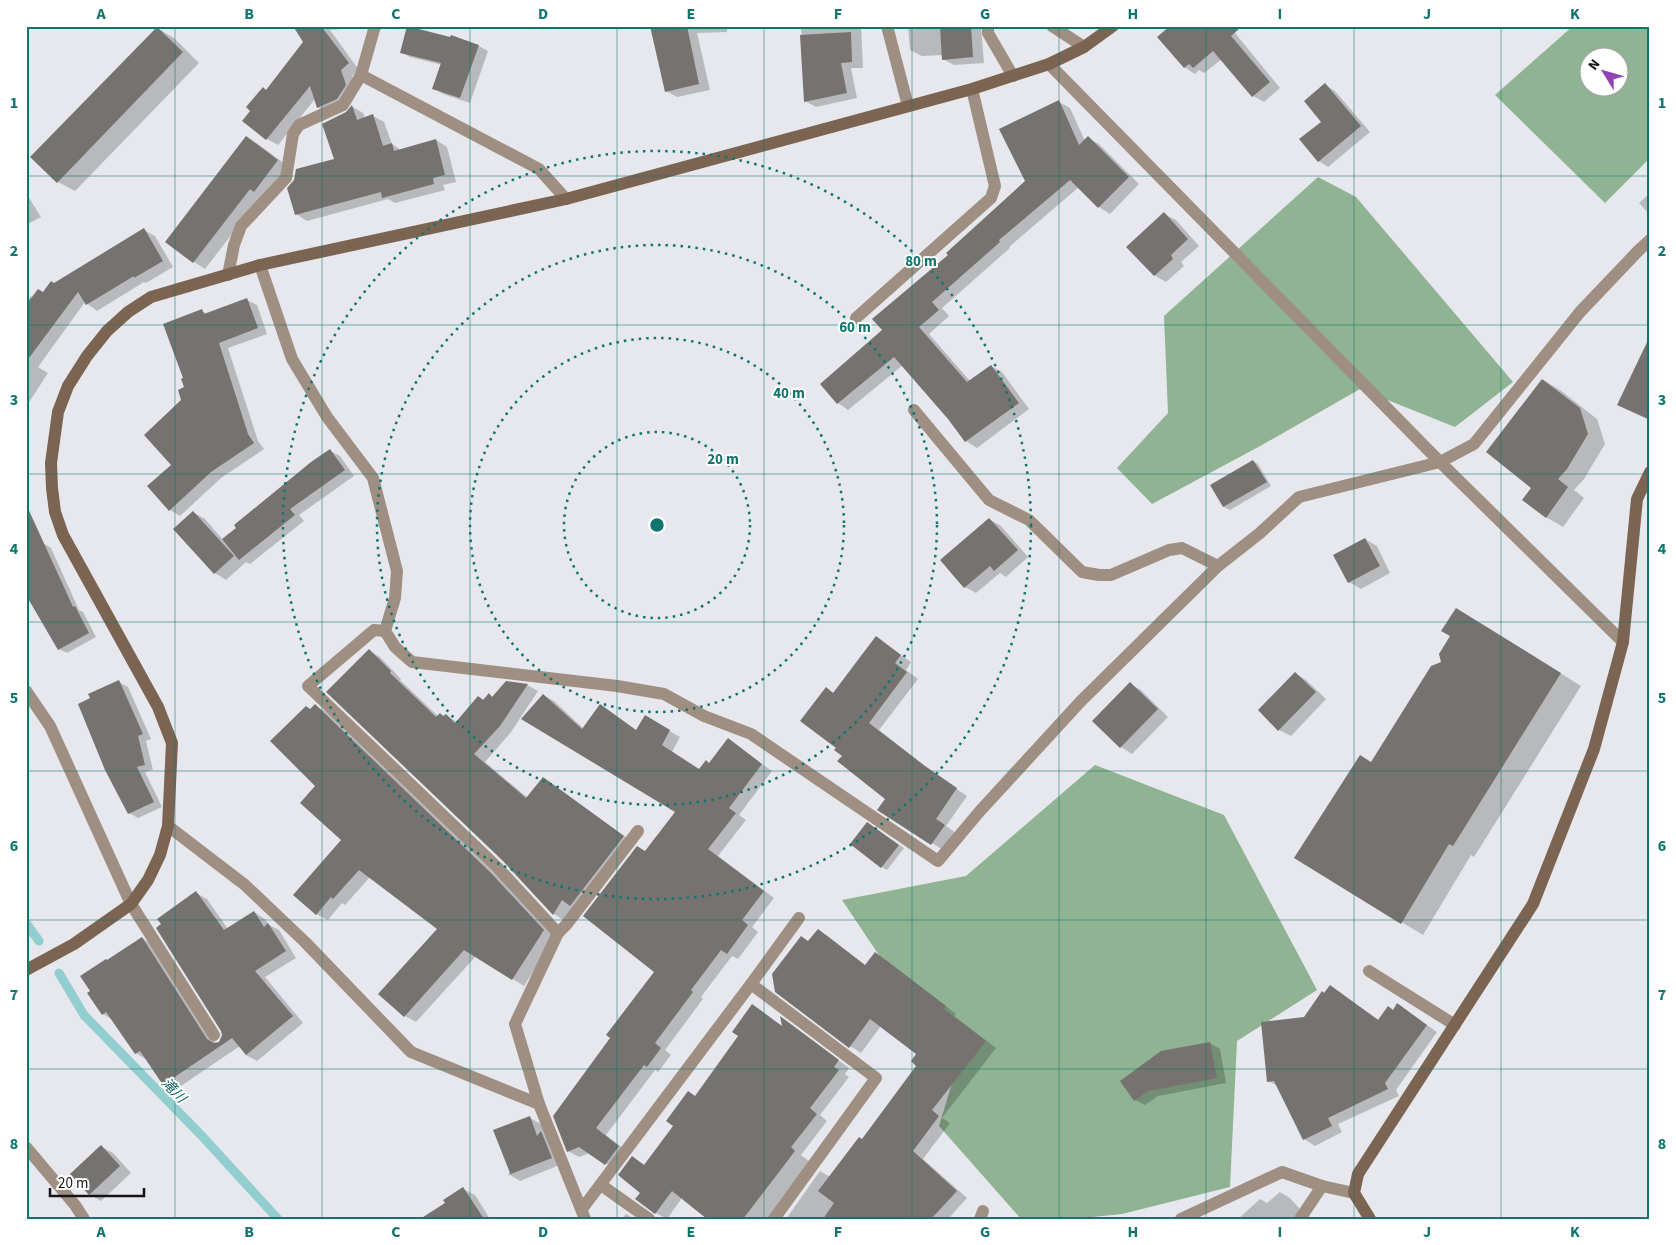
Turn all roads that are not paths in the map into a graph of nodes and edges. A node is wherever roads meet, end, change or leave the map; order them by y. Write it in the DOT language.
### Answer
graph roads {
  1 [pos="375,26"];
  2 [pos="887,26"];
  3 [pos="988,26"];
  4 [pos="1052,26"];
  5 [pos="1113,26"];
  6 [pos="1084,48"];
  7 [pos="1049,64"];
  8 [pos="361,75"];
  9 [pos="1013,76"];
  10 [pos="972,89"];
  11 [pos="908,106"];
  12 [pos="566,199"];
  13 [pos="1650,240"];
  14 [pos="260,265"];
  15 [pos="228,275"];
  16 [pos="856,318"];
  17 [pos="914,410"];
  18 [pos="1440,462"];
  19 [pos="1650,472"];
  20 [pos="1218,566"];
  21 [pos="385,631"];
  22 [pos="1623,642"];
  23 [pos="26,691"];
  24 [pos="168,826"];
  25 [pos="638,831"];
  26 [pos="131,904"];
  27 [pos="799,918"];
  28 [pos="558,933"];
  29 [pos="26,970"];
  30 [pos="1369,971"];
  31 [pos="751,984"];
  32 [pos="1455,1025"];
  33 [pos="214,1035"];
  34 [pos="539,1104"];
  35 [pos="26,1147"];
  36 [pos="601,1185"];
  37 [pos="1322,1186"];
  38 [pos="1354,1193"];
  39 [pos="583,1214"];
  40 [pos="84,1219"];
  41 [pos="649,1219"];
  42 [pos="774,1219"];
  43 [pos="1181,1219"];
  44 [pos="1300,1219"];
  45 [pos="1370,1219"];
  1 -- 8 [label="street"];
  2 -- 11 [label="street"];
  3 -- 9 [label="street"];
  4 -- 6 [label="street"];
  5 -- 6 [label="street"];
  6 -- 7 [label="street"];
  7 -- 9 [label="street"];
  7 -- 18 [label="street"];
  8 -- 12 [label="street"];
  8 -- 15 [label="street"];
  9 -- 10 [label="street"];
  10 -- 11 [label="street"];
  10 -- 16 [label="street"];
  11 -- 12 [label="street"];
  12 -- 14 [label="street"];
  13 -- 18 [label="street"];
  14 -- 15 [label="street"];
  14 -- 21 [label="street"];
  15 -- 24 [label="street"];
  17 -- 20 [label="street"];
  18 -- 20 [label="street"];
  18 -- 22 [label="street"];
  19 -- 22 [label="street"];
  20 -- 21 [label="street"];
  21 -- 28 [label="street"];
  22 -- 32 [label="street"];
  23 -- 26 [label="street"];
  24 -- 26 [label="street"];
  24 -- 34 [label="street"];
  25 -- 28 [label="street"];
  26 -- 29 [label="street"];
  26 -- 33 [label="street"];
  27 -- 31 [label="street"];
  28 -- 34 [label="street"];
  30 -- 32 [label="street"];
  31 -- 36 [label="street"];
  31 -- 42 [label="street"];
  32 -- 38 [label="street"];
  34 -- 39 [label="street"];
  35 -- 40 [label="street"];
  36 -- 39 [label="street"];
  36 -- 41 [label="street"];
  37 -- 38 [label="street"];
  37 -- 43 [label="street"];
  37 -- 44 [label="street"];
  38 -- 45 [label="street"];
}
